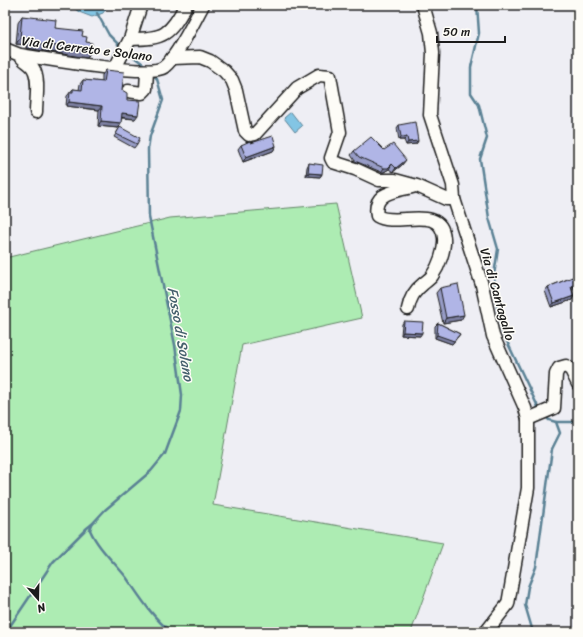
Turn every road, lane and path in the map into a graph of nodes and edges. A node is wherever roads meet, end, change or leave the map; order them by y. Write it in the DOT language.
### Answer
graph roads {
  1 [pos="141,5"];
  2 [pos="186,5"];
  3 [pos="203,5"];
  4 [pos="423,5"];
  5 [pos="130,39"];
  6 [pos="5,50"];
  7 [pos="20,55"];
  8 [pos="172,58"];
  9 [pos="115,68"];
  10 [pos="147,71"];
  11 [pos="128,91"];
  12 [pos="36,112"];
  13 [pos="416,186"];
  14 [pos="454,199"];
  15 [pos="408,309"];
  16 [pos="578,384"];
  17 [pos="532,416"];
  18 [pos="486,632"];
  1 -- 5 [label="street"];
  2 -- 5 [label="street"];
  3 -- 8 [label="street, Via di Cerreto e Solano"];
  4 -- 14 [label="street, Via di Cantagallo"];
  5 -- 9 [label="street"];
  6 -- 7 [label="street, Via di Cerreto e Solano"];
  7 -- 9 [label="street, Via di Cerreto e Solano"];
  7 -- 12 [label="street"];
  8 -- 10 [label="street, Via di Cerreto e Solano"];
  8 -- 13 [label="street"];
  9 -- 10 [label="street, Via di Cerreto e Solano"];
  10 -- 11 [label="street"];
  13 -- 14 [label="street"];
  13 -- 15 [label="street"];
  14 -- 17 [label="street, Via di Cantagallo"];
  16 -- 17 [label="street"];
  17 -- 18 [label="street, Via di Cantagallo"];
}
